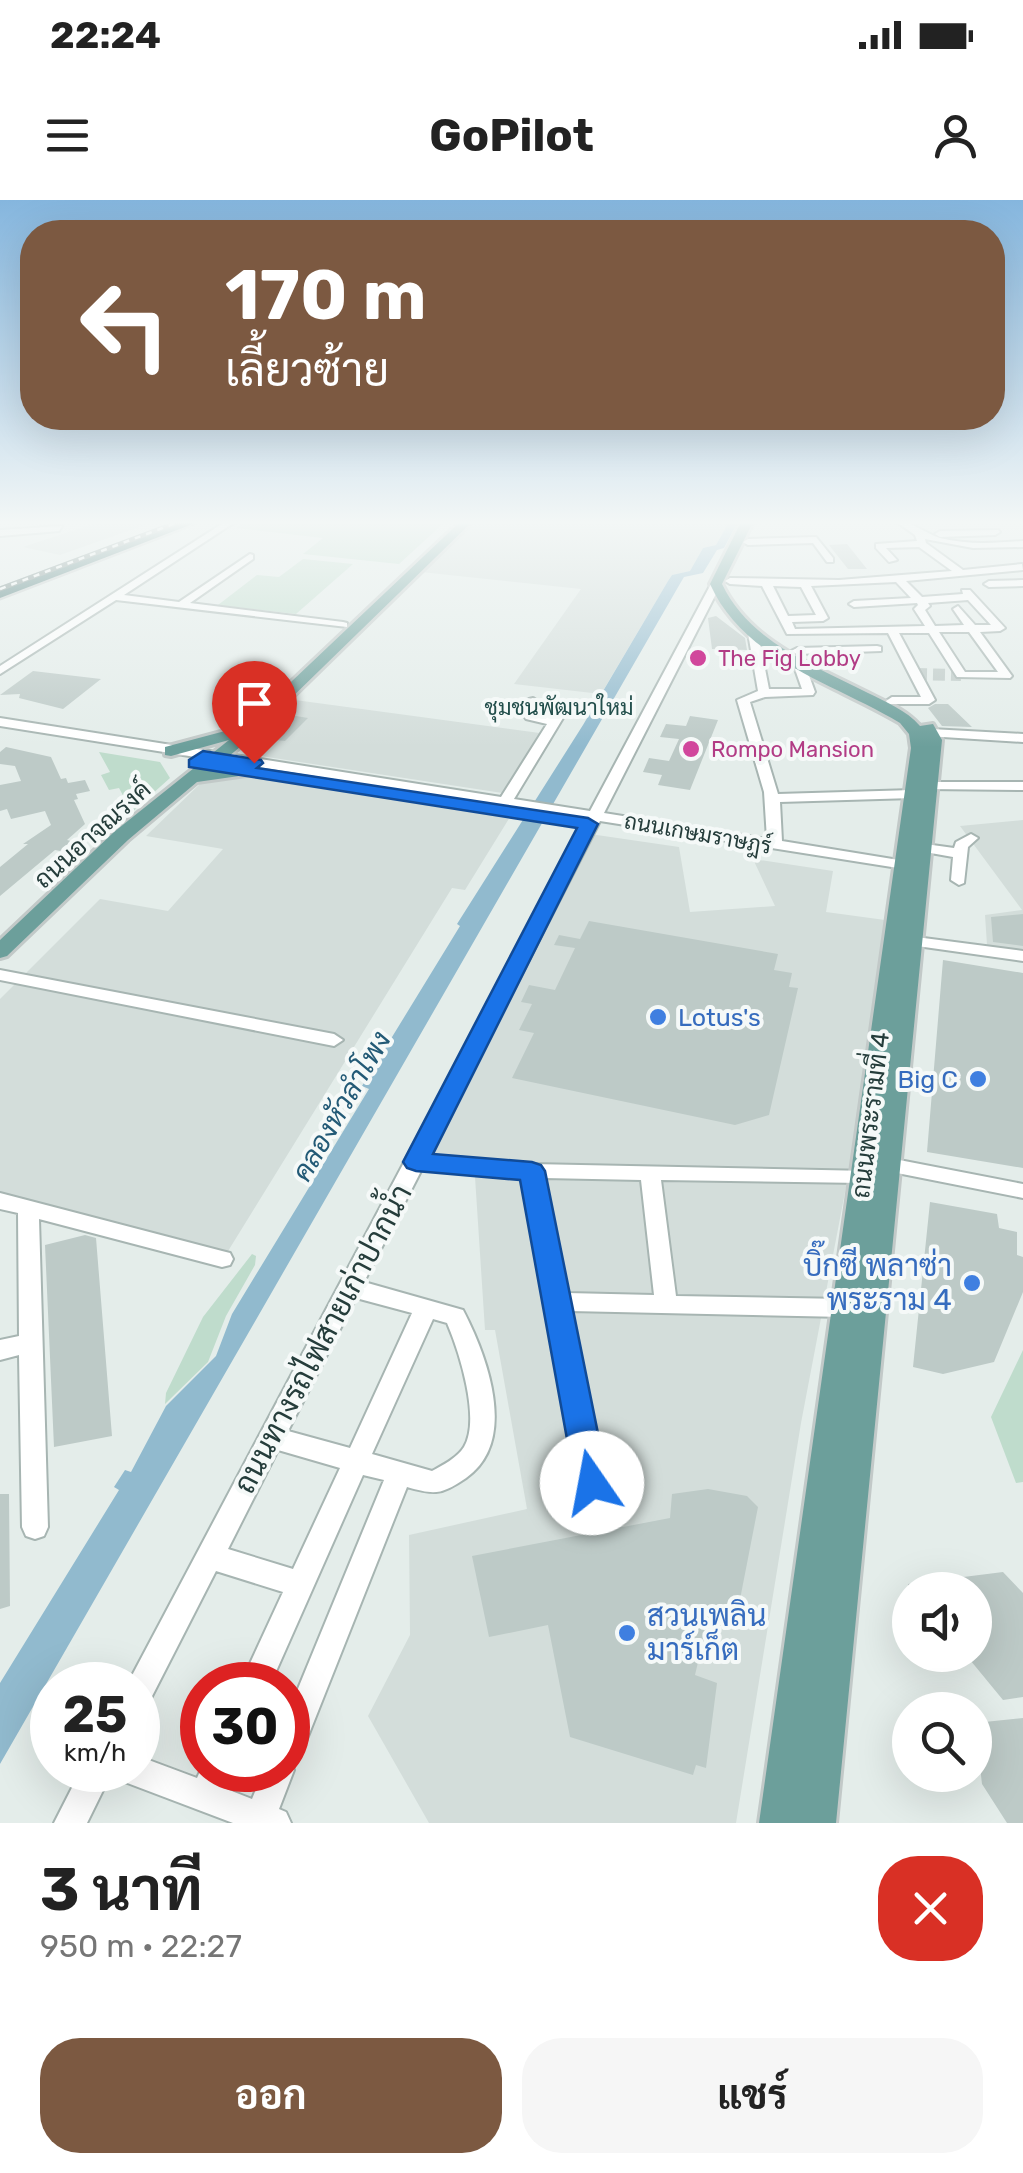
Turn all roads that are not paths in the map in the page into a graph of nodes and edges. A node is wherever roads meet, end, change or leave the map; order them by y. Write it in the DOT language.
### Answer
graph roads {
  1 [pos="194,596"];
  2 [pos="375,596"];
  3 [pos="386,596"];
  4 [pos="715,596"];
  5 [pos="725,596"];
  6 [pos="730,596"];
  7 [pos="773,596"];
  8 [pos="811,596"];
  9 [pos="849,596"];
  10 [pos="916,596"];
  11 [pos="114,597"];
  12 [pos="971,598"];
  13 [pos="921,600"];
  14 [pos="854,604"];
  15 [pos="181,605"];
  16 [pos="958,609"];
  17 [pos="786,619"];
  18 [pos="342,625"];
  19 [pos="932,628"];
  20 [pos="891,629"];
  21 [pos="975,629"];
  22 [pos="867,630"];
  23 [pos="752,634"];
  24 [pos="792,643"];
  25 [pos="837,648"];
  26 [pos="858,648"];
  27 [pos="876,649"];
  28 [pos="844,664"];
  29 [pos="866,664"];
  30 [pos="808,666"];
  31 [pos="0,671"];
  32 [pos="764,693"];
  33 [pos="532,702"];
  34 [pos="892,702"];
  35 [pos="0,722"];
  36 [pos="0,733"];
  37 [pos="931,733"];
  38 [pos="1023,738"];
  39 [pos="232,739"];
  40 [pos="168,755"];
  41 [pos="207,761"];
  42 [pos="250,767"];
  43 [pos="183,782"];
  44 [pos="931,786"];
  45 [pos="1023,786"];
  46 [pos="913,794"];
  47 [pos="770,798"];
  48 [pos="514,806"];
  49 [pos="591,820"];
  50 [pos="971,838"];
  51 [pos="726,843"];
  52 [pos="774,846"];
  53 [pos="959,852"];
  54 [pos="914,866"];
  55 [pos="959,880"];
  56 [pos="916,942"];
  57 [pos="0,944"];
  58 [pos="0,952"];
  59 [pos="1023,956"];
  60 [pos="0,976"];
  61 [pos="334,1040"];
  62 [pos="416,1162"];
  63 [pos="872,1167"];
  64 [pos="532,1171"];
  65 [pos="650,1172"];
  66 [pos="1023,1191"];
  67 [pos="0,1200"];
  68 [pos="28,1208"];
  69 [pos="222,1259"];
  70 [pos="350,1286"];
  71 [pos="554,1302"];
  72 [pos="666,1304"];
  73 [pos="426,1308"];
  74 [pos="844,1308"];
  75 [pos="31,1343"];
  76 [pos="0,1350"];
  77 [pos="270,1437"];
  78 [pos="357,1461"];
  79 [pos="400,1473"];
  80 [pos="592,1483"];
  81 [pos="35,1527"];
  82 [pos="209,1556"];
  83 [pos="300,1585"];
  84 [pos="154,1662"];
  85 [pos="265,1662"];
  86 [pos="310,1694"];
  87 [pos="86,1792"];
  88 [pos="225,1792"];
  89 [pos="274,1792"];
  90 [pos="267,1820"];
  91 [pos="70,1823"];
  92 [pos="778,1823"];
  93 [pos="816,1823"];
  1 -- 15 [label="street"];
  2 -- 18 [label="main road"];
  3 -- 39 [label="main road"];
  4 -- 49 [label="street, ถนนทางรถไฟสายเก่าปากน้ำ"];
  5 -- 23 [label="main road, ถนนพระรามที่ 4"];
  6 -- 24 [label="main road"];
  7 -- 17 [label="street"];
  8 -- 17 [label="street"];
  9 -- 14 [label="street"];
  10 -- 13 [label="street"];
  11 -- 15 [label="street"];
  11 -- 31 [label="street"];
  12 -- 13 [label="street"];
  12 -- 21 [label="street"];
  13 -- 14 [label="street"];
  13 -- 19 [label="street"];
  14 -- 22 [label="street"];
  15 -- 18 [label="street"];
  16 -- 21 [label="street"];
  17 -- 24 [label="street"];
  18 -- 39 [label="main road"];
  19 -- 20 [label="street"];
  19 -- 21 [label="street"];
  19 -- 21 [label="street"];
  20 -- 22 [label="street"];
  20 -- 34 [label="street"];
  22 -- 24 [label="street"];
  23 -- 30 [label="main road, ถนนพระรามที่ 4"];
  23 -- 32 [label="street"];
  24 -- 25 [label="street"];
  24 -- 34 [label="main road"];
  25 -- 26 [label="street"];
  25 -- 28 [label="street"];
  26 -- 27 [label="street"];
  26 -- 29 [label="street"];
  30 -- 32 [label="street"];
  30 -- 46 [label="main road, ถนนพระรามที่ 4"];
  32 -- 47 [label="street"];
  33 -- 48 [label="street"];
  34 -- 37 [label="main road"];
  35 -- 40 [label="street, ถนนเกษมราษฎร์"];
  36 -- 40 [label="street, ถนนเกษมราษฎร์"];
  37 -- 38 [label="street"];
  37 -- 44 [label="main road, ถนนพระรามที่ 4"];
  39 -- 40 [label="main road"];
  39 -- 41 [label="main road, ถนนอาจณรงค์"];
  39 -- 42 [label="main road"];
  40 -- 41 [label="street, ถนนเกษมราษฎร์"];
  40 -- 43 [label="main road"];
  41 -- 42 [label="street, ถนนเกษมราษฎร์"];
  41 -- 43 [label="main road, ถนนอาจณรงค์"];
  42 -- 43 [label="main road"];
  42 -- 48 [label="street, ถนนเกษมราษฎร์"];
  43 -- 57 [label="main road, ถนนอาจณรงค์"];
  43 -- 58 [label="main road, ถนนอาจณรงค์"];
  44 -- 45 [label="street"];
  44 -- 54 [label="main road, ถนนพระรามที่ 4"];
  46 -- 47 [label="street"];
  46 -- 54 [label="main road, ถนนพระรามที่ 4"];
  47 -- 52 [label="street"];
  48 -- 49 [label="street, ถนนเกษมราษฎร์"];
  49 -- 51 [label="street, ถนนเกษมราษฎร์"];
  49 -- 62 [label="street, ถนนทางรถไฟสายเก่าปากน้ำ"];
  50 -- 53 [label="street"];
  51 -- 52 [label="street, ถนนเกษมราษฎร์"];
  51 -- 54 [label="street, ถนนเกษมราษฎร์"];
  52 -- 54 [label="street, ถนนเกษมราษฎร์"];
  53 -- 54 [label="street"];
  53 -- 55 [label="street"];
  54 -- 56 [label="main road, ถนนพระรามที่ 4"];
  54 -- 63 [label="main road, ถนนพระรามที่ 4"];
  56 -- 59 [label="street"];
  56 -- 63 [label="main road, ถนนพระรามที่ 4"];
  60 -- 61 [label="street"];
  62 -- 64 [label="street"];
  62 -- 70 [label="street, ถนนทางรถไฟสายเก่าปากน้ำ"];
  63 -- 65 [label="street"];
  63 -- 66 [label="street"];
  63 -- 74 [label="main road, ถนนพระรามที่ 4"];
  63 -- 93 [label="main road, ถนนพระรามที่ 4"];
  64 -- 65 [label="street"];
  64 -- 71 [label="street"];
  65 -- 72 [label="street"];
  67 -- 68 [label="street"];
  68 -- 69 [label="street"];
  68 -- 75 [label="street"];
  70 -- 73 [label="street"];
  70 -- 77 [label="street, ถนนทางรถไฟสายเก่าปากน้ำ"];
  71 -- 72 [label="street"];
  71 -- 80 [label="street"];
  72 -- 74 [label="street"];
  73 -- 78 [label="street"];
  73 -- 79 [label="street"];
  74 -- 92 [label="main road, ถนนพระรามที่ 4"];
  75 -- 76 [label="street"];
  75 -- 81 [label="street"];
  77 -- 78 [label="street"];
  77 -- 82 [label="street, ถนนทางรถไฟสายเก่าปากน้ำ"];
  78 -- 79 [label="street"];
  78 -- 83 [label="street"];
  79 -- 86 [label="street"];
  82 -- 83 [label="street"];
  82 -- 84 [label="street, ถนนทางรถไฟสายเก่าปากน้ำ"];
  83 -- 85 [label="street"];
  87 -- 91 [label="street"];
  88 -- 90 [label="street"];
  89 -- 90 [label="street"];
}
